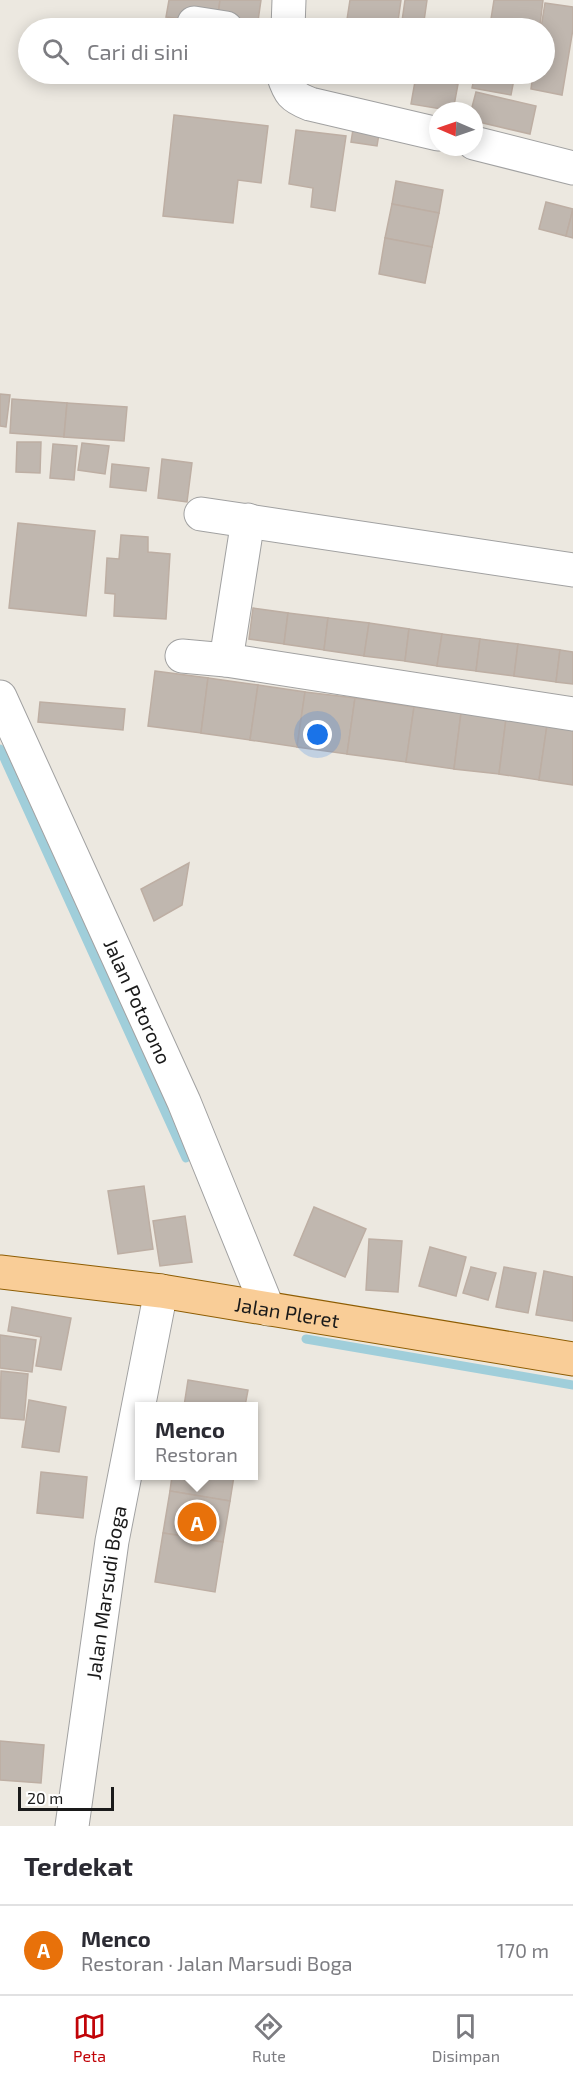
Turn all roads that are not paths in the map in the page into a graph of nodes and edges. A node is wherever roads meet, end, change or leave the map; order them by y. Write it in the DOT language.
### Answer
graph roads {
  1 [pos="289,0"];
  2 [pos="288,18"];
  3 [pos="286,84"];
  4 [pos="429,132"];
  5 [pos="483,145"];
  6 [pos="573,168"];
  7 [pos="201,514"];
  8 [pos="248,520"];
  9 [pos="573,570"];
  10 [pos="182,656"];
  11 [pos="226,660"];
  12 [pos="0,697"];
  13 [pos="573,714"];
  14 [pos="0,1272"];
  15 [pos="161,1291"];
  16 [pos="268,1309"];
  17 [pos="573,1359"];
  18 [pos="139,1402"];
  19 [pos="135,1424"];
  20 [pos="72,1826"];
  1 -- 2 [label="street"];
  3 -- 4 [label="street"];
  5 -- 6 [label="street"];
  7 -- 8 [label="street"];
  8 -- 9 [label="street"];
  8 -- 11 [label="street"];
  10 -- 11 [label="street"];
  11 -- 13 [label="street"];
  12 -- 16 [label="street, Jalan Potorono"];
  14 -- 15 [label="main road, Jalan Pleret"];
  15 -- 16 [label="main road, Jalan Pleret"];
  15 -- 18 [label="street, Jalan Marsudi Boga"];
  16 -- 17 [label="main road, Jalan Pleret"];
  19 -- 20 [label="street, Jalan Marsudi Boga"];
}
